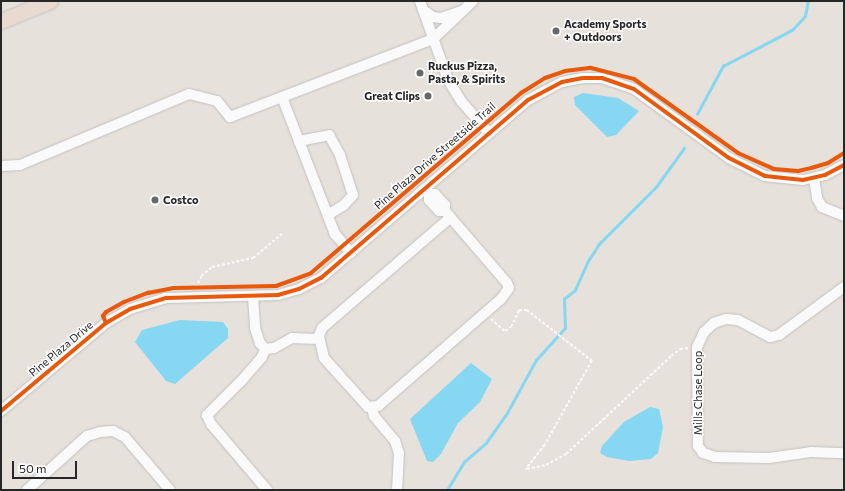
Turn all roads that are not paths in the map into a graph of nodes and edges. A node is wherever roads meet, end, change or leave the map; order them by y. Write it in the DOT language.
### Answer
graph roads {
  1 [pos="50,1"];
  2 [pos="421,5"];
  3 [pos="469,5"];
  4 [pos="1,21"];
  5 [pos="433,38"];
  6 [pos="282,97"];
  7 [pos="489,133"];
  8 [pos="299,141"];
  9 [pos="844,165"];
  10 [pos="1,166"];
  11 [pos="814,178"];
  12 [pos="427,191"];
  13 [pos="328,215"];
  14 [pos="448,215"];
  15 [pos="844,216"];
  16 [pos="351,253"];
  17 [pos="844,287"];
  18 [pos="253,297"];
  19 [pos="319,339"];
  20 [pos="265,349"];
  21 [pos="372,408"];
  22 [pos="1,411"];
  23 [pos="844,454"];
  24 [pos="27,490"];
  25 [pos="170,490"];
  26 [pos="267,490"];
  27 [pos="397,490"];
  1 -- 4 [label="highway"];
  2 -- 3 [label="street"];
  2 -- 5 [label="street"];
  3 -- 5 [label="street"];
  5 -- 6 [label="street"];
  5 -- 7 [label="street"];
  6 -- 8 [label="street"];
  6 -- 10 [label="street"];
  7 -- 11 [label="street, Pine Plaza Drive"];
  7 -- 12 [label="street, Pine Plaza Drive"];
  8 -- 13 [label="street"];
  8 -- 13 [label="street"];
  9 -- 11 [label="street, Pine Plaza Drive"];
  11 -- 15 [label="street"];
  12 -- 14 [label="street"];
  12 -- 16 [label="street, Pine Plaza Drive"];
  13 -- 16 [label="street"];
  14 -- 19 [label="street"];
  14 -- 21 [label="street"];
  16 -- 18 [label="street, Pine Plaza Drive"];
  17 -- 23 [label="street, Mills Chase Loop"];
  18 -- 20 [label="street"];
  18 -- 22 [label="street, Pine Plaza Drive"];
  19 -- 20 [label="street"];
  19 -- 21 [label="street"];
  20 -- 26 [label="street"];
  21 -- 27 [label="street"];
  24 -- 25 [label="street"];
}
